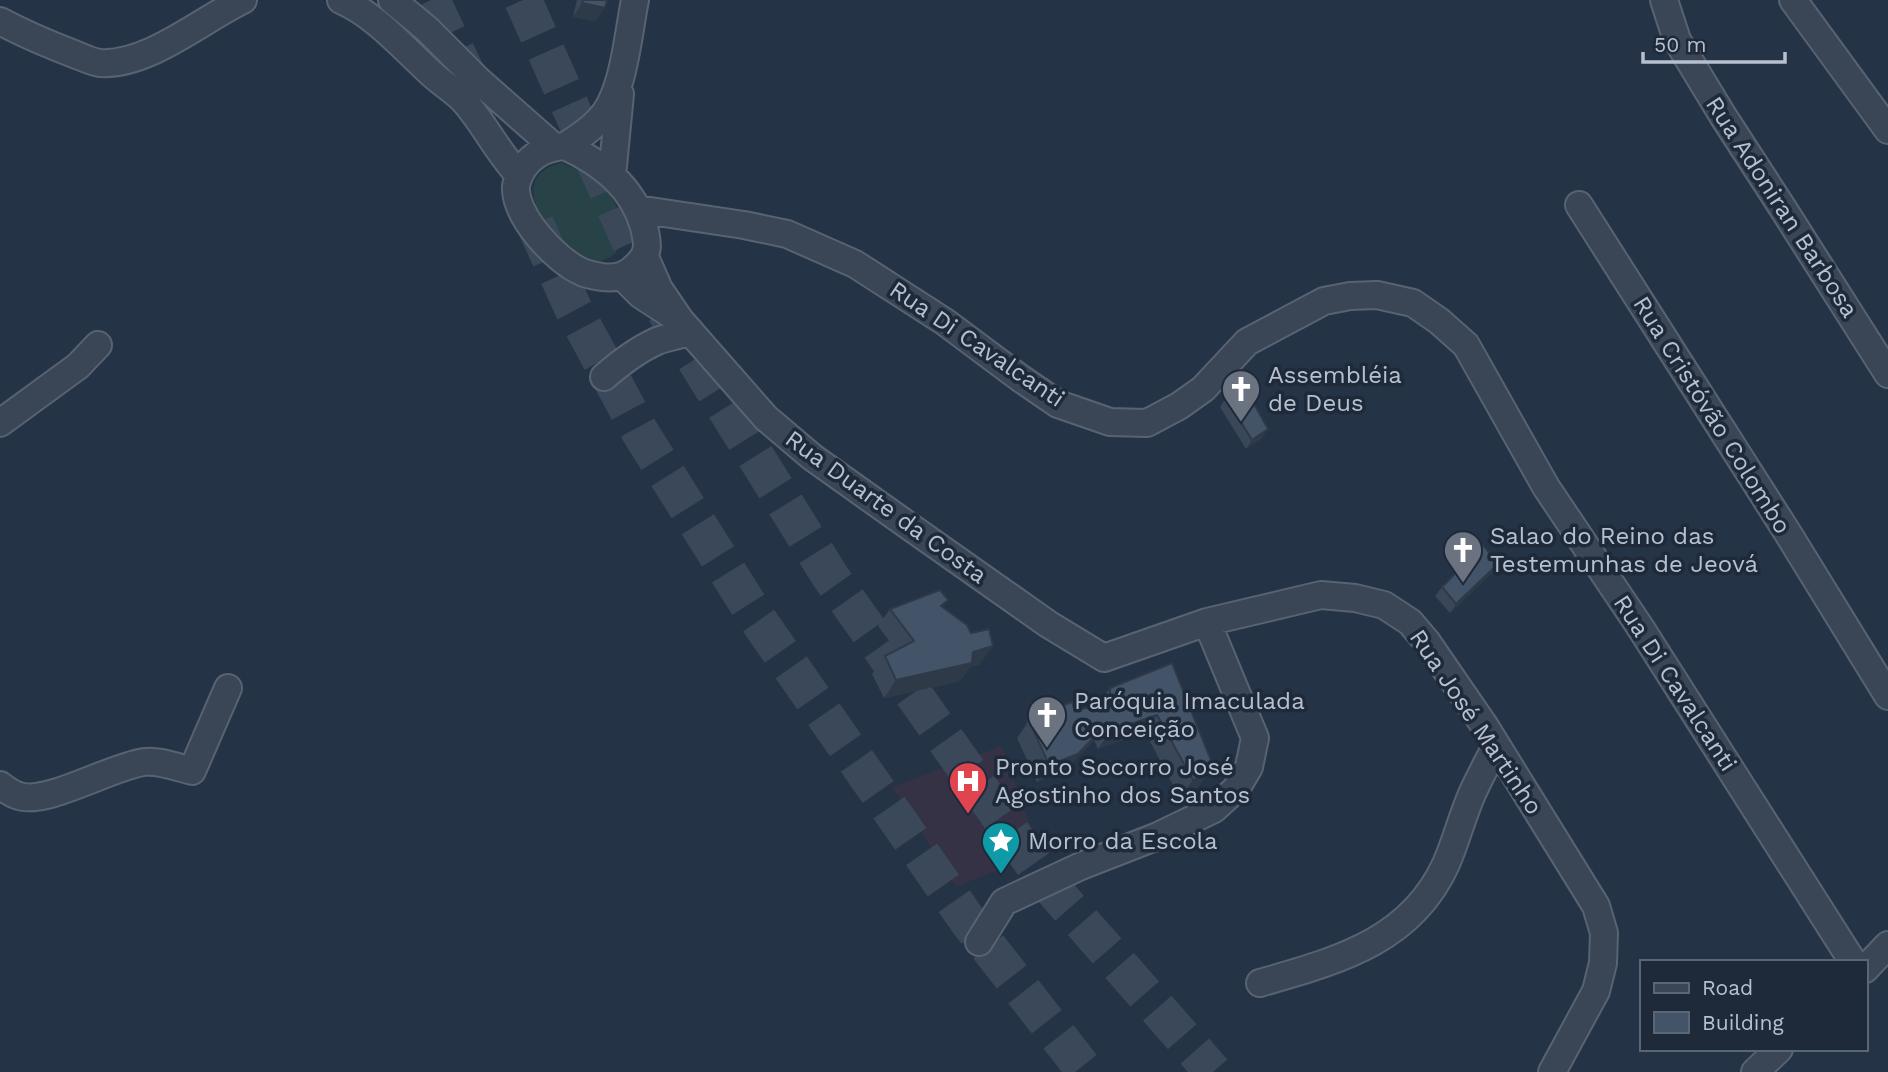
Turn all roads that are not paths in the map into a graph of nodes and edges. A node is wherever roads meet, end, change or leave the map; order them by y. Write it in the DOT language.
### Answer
graph roads {
  1 [pos="243,0"];
  2 [pos="341,0"];
  3 [pos="392,0"];
  4 [pos="635,0"];
  5 [pos="1664,0"];
  6 [pos="1793,0"];
  7 [pos="0,21"];
  8 [pos="621,72"];
  9 [pos="1888,130"];
  10 [pos="560,146"];
  11 [pos="519,175"];
  12 [pos="612,176"];
  13 [pos="1579,205"];
  14 [pos="637,209"];
  15 [pos="645,257"];
  16 [pos="622,276"];
  17 [pos="685,326"];
  18 [pos="98,345"];
  19 [pos="1888,374"];
  20 [pos="604,377"];
  21 [pos="0,423"];
  22 [pos="1207,622"];
  23 [pos="1104,658"];
  24 [pos="228,688"];
  25 [pos="1888,696"];
  26 [pos="1496,746"];
  27 [pos="0,785"];
  28 [pos="979,942"];
  29 [pos="1888,946"];
  30 [pos="1852,960"];
  31 [pos="1867,967"];
  32 [pos="1260,983"];
  33 [pos="1777,1051"];
  34 [pos="1552,1072"];
  35 [pos="1755,1072"];
  1 -- 7 [label="street"];
  2 -- 11 [label="street"];
  3 -- 10 [label="street"];
  4 -- 8 [label="street"];
  5 -- 19 [label="street, Rua Adoniran Barbosa"];
  6 -- 9 [label="street"];
  8 -- 10 [label="street"];
  8 -- 12 [label="street"];
  10 -- 11 [label="street"];
  10 -- 12 [label="street"];
  11 -- 16 [label="street"];
  12 -- 14 [label="street"];
  13 -- 25 [label="street, Rua Cristóvão Colombo"];
  14 -- 15 [label="street"];
  14 -- 30 [label="street, Rua Di Cavalcanti"];
  15 -- 16 [label="street"];
  15 -- 17 [label="street, Rua Duarte da Costa"];
  16 -- 17 [label="street, Rua Duarte da Costa"];
  17 -- 20 [label="street"];
  17 -- 23 [label="street, Rua Duarte da Costa"];
  18 -- 21 [label="street"];
  22 -- 23 [label="street, Rua José Martinho"];
  22 -- 26 [label="street, Rua José Martinho"];
  22 -- 28 [label="street"];
  24 -- 27 [label="street"];
  26 -- 32 [label="street"];
  26 -- 34 [label="street, Rua José Martinho"];
  29 -- 31 [label="street"];
  33 -- 35 [label="street"];
}
